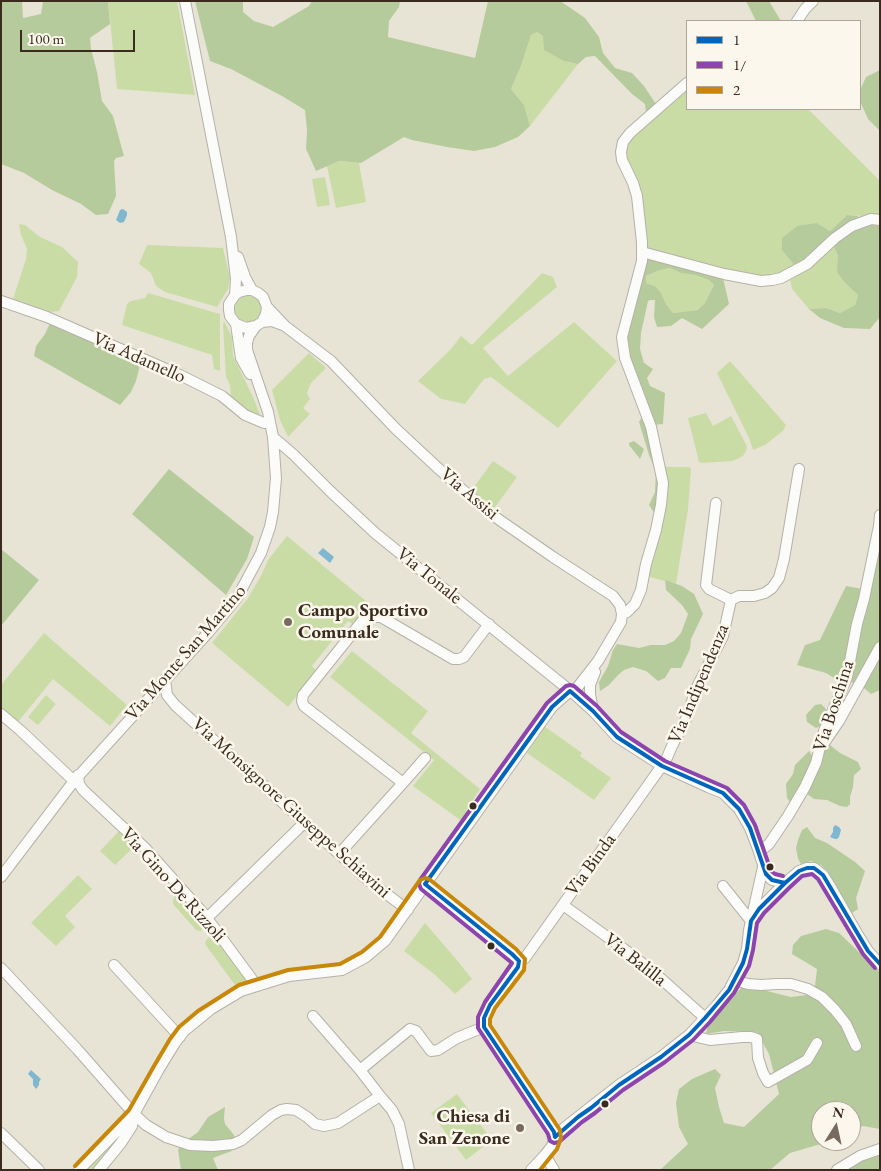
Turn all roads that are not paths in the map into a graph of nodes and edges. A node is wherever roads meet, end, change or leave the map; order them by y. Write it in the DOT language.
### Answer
graph roads {
  1 [pos="186,1"];
  2 [pos="813,1"];
  3 [pos="798,20"];
  4 [pos="686,84"];
  5 [pos="880,220"];
  6 [pos="231,237"];
  7 [pos="642,252"];
  8 [pos="252,290"];
  9 [pos="234,295"];
  10 [pos="1,301"];
  11 [pos="267,307"];
  12 [pos="236,324"];
  13 [pos="259,324"];
  14 [pos="285,326"];
  15 [pos="260,392"];
  16 [pos="270,423"];
  17 [pos="273,437"];
  18 [pos="294,455"];
  19 [pos="275,457"];
  20 [pos="799,469"];
  21 [pos="716,503"];
  22 [pos="880,515"];
  23 [pos="731,600"];
  24 [pos="622,614"];
  25 [pos="489,624"];
  26 [pos="880,647"];
  27 [pos="598,661"];
  28 [pos="165,679"];
  29 [pos="572,692"];
  30 [pos="148,697"];
  31 [pos="175,705"];
  32 [pos="593,711"];
  33 [pos="1,714"];
  34 [pos="819,750"];
  35 [pos="425,758"];
  36 [pos="662,766"];
  37 [pos="73,781"];
  38 [pos="403,783"];
  39 [pos="304,823"];
  40 [pos="758,849"];
  41 [pos="339,854"];
  42 [pos="763,866"];
  43 [pos="1,877"];
  44 [pos="785,883"];
  45 [pos="425,884"];
  46 [pos="723,886"];
  47 [pos="562,905"];
  48 [pos="408,910"];
  49 [pos="207,918"];
  50 [pos="751,921"];
  51 [pos="519,961"];
  52 [pos="880,964"];
  53 [pos="114,965"];
  54 [pos="1,968"];
  55 [pos="734,980"];
  56 [pos="257,986"];
  57 [pos="313,1016"];
  58 [pos="705,1018"];
  59 [pos="484,1027"];
  60 [pos="689,1035"];
  61 [pos="180,1037"];
  62 [pos="817,1043"];
  63 [pos="856,1046"];
  64 [pos="360,1070"];
  65 [pos="380,1096"];
  66 [pos="133,1114"];
  67 [pos="1,1132"];
  68 [pos="555,1137"];
  69 [pos="880,1149"];
  70 [pos="545,1155"];
  71 [pos="39,1170"];
  72 [pos="79,1170"];
  73 [pos="99,1170"];
  74 [pos="408,1170"];
  75 [pos="530,1170"];
  76 [pos="554,1170"];
  77 [pos="837,1170"];
  1 -- 6 [label="street, Via Monte San Martino"];
  2 -- 3 [label="street"];
  4 -- 7 [label="street"];
  5 -- 7 [label="street"];
  6 -- 8 [label="street, Via Monte San Martino"];
  6 -- 9 [label="street, Via Monte San Martino"];
  7 -- 24 [label="street"];
  8 -- 9 [label="street"];
  8 -- 11 [label="street, Via Monte San Martino"];
  9 -- 12 [label="street, Via Monte San Martino"];
  10 -- 16 [label="street, Via Adamello"];
  11 -- 13 [label="street, Via Monte San Martino"];
  11 -- 14 [label="street, Via Assisi"];
  12 -- 13 [label="street"];
  12 -- 15 [label="street, Via Monte San Martino"];
  13 -- 14 [label="street, Via Assisi"];
  13 -- 15 [label="street, Via Monte San Martino"];
  14 -- 24 [label="street, Via Assisi"];
  15 -- 16 [label="street, Via Monte San Martino"];
  16 -- 17 [label="street, Via Monte San Martino"];
  17 -- 18 [label="street, Via Tonale"];
  17 -- 19 [label="street, Via Monte San Martino"];
  18 -- 19 [label="street"];
  18 -- 25 [label="street, Via Tonale"];
  19 -- 28 [label="street, Via Monte San Martino"];
  20 -- 23 [label="street, Via Indipendenza"];
  21 -- 23 [label="street, Via Indipendenza"];
  22 -- 34 [label="street, Via Boschina"];
  23 -- 36 [label="street, Via Indipendenza"];
  24 -- 27 [label="street"];
  25 -- 29 [label="street, Via Tonale"];
  25 -- 38 [label="street"];
  26 -- 34 [label="street"];
  27 -- 29 [label="street"];
  27 -- 32 [label="street"];
  28 -- 30 [label="street, Via Monte San Martino"];
  28 -- 31 [label="street, Via Monsignore Giuseppe Schiavini"];
  29 -- 32 [label="street, Via Tonale"];
  29 -- 45 [label="street"];
  30 -- 31 [label="street, Via Monsignore Giuseppe Schiavini"];
  30 -- 37 [label="street, Via Monte San Martino"];
  31 -- 39 [label="street, Via Monsignore Giuseppe Schiavini"];
  32 -- 36 [label="street, Via Tonale"];
  33 -- 37 [label="street"];
  34 -- 40 [label="street, Via Boschina"];
  35 -- 38 [label="street"];
  36 -- 40 [label="street, Via Tonale"];
  36 -- 47 [label="street, Via Binda"];
  37 -- 43 [label="street, Via Monte San Martino"];
  37 -- 49 [label="street, Via Gino De Rizzoli"];
  38 -- 41 [label="street"];
  39 -- 41 [label="street, Via Monsignore Giuseppe Schiavini"];
  39 -- 49 [label="street"];
  40 -- 42 [label="street, Via Tonale"];
  41 -- 48 [label="street, Via Monsignore Giuseppe Schiavini"];
  42 -- 44 [label="street"];
  42 -- 50 [label="street"];
  44 -- 50 [label="street"];
  44 -- 52 [label="street"];
  45 -- 48 [label="street"];
  45 -- 51 [label="street"];
  46 -- 50 [label="street"];
  47 -- 51 [label="street, Via Binda"];
  47 -- 58 [label="street, Via Balilla"];
  48 -- 56 [label="street"];
  49 -- 56 [label="street, Via Gino De Rizzoli"];
  50 -- 55 [label="street"];
  51 -- 59 [label="street, Via Binda"];
  53 -- 61 [label="street"];
  54 -- 66 [label="street"];
  55 -- 58 [label="street"];
  55 -- 63 [label="street"];
  56 -- 61 [label="street"];
  57 -- 64 [label="street"];
  58 -- 60 [label="street"];
  59 -- 64 [label="street"];
  59 -- 68 [label="street"];
  60 -- 62 [label="street"];
  60 -- 68 [label="street"];
  61 -- 66 [label="street"];
  64 -- 65 [label="street"];
  65 -- 66 [label="street"];
  65 -- 74 [label="street"];
  66 -- 72 [label="street"];
  66 -- 73 [label="street"];
  67 -- 71 [label="street"];
  68 -- 70 [label="street"];
  69 -- 77 [label="street"];
  70 -- 75 [label="street"];
  70 -- 76 [label="street"];
}
